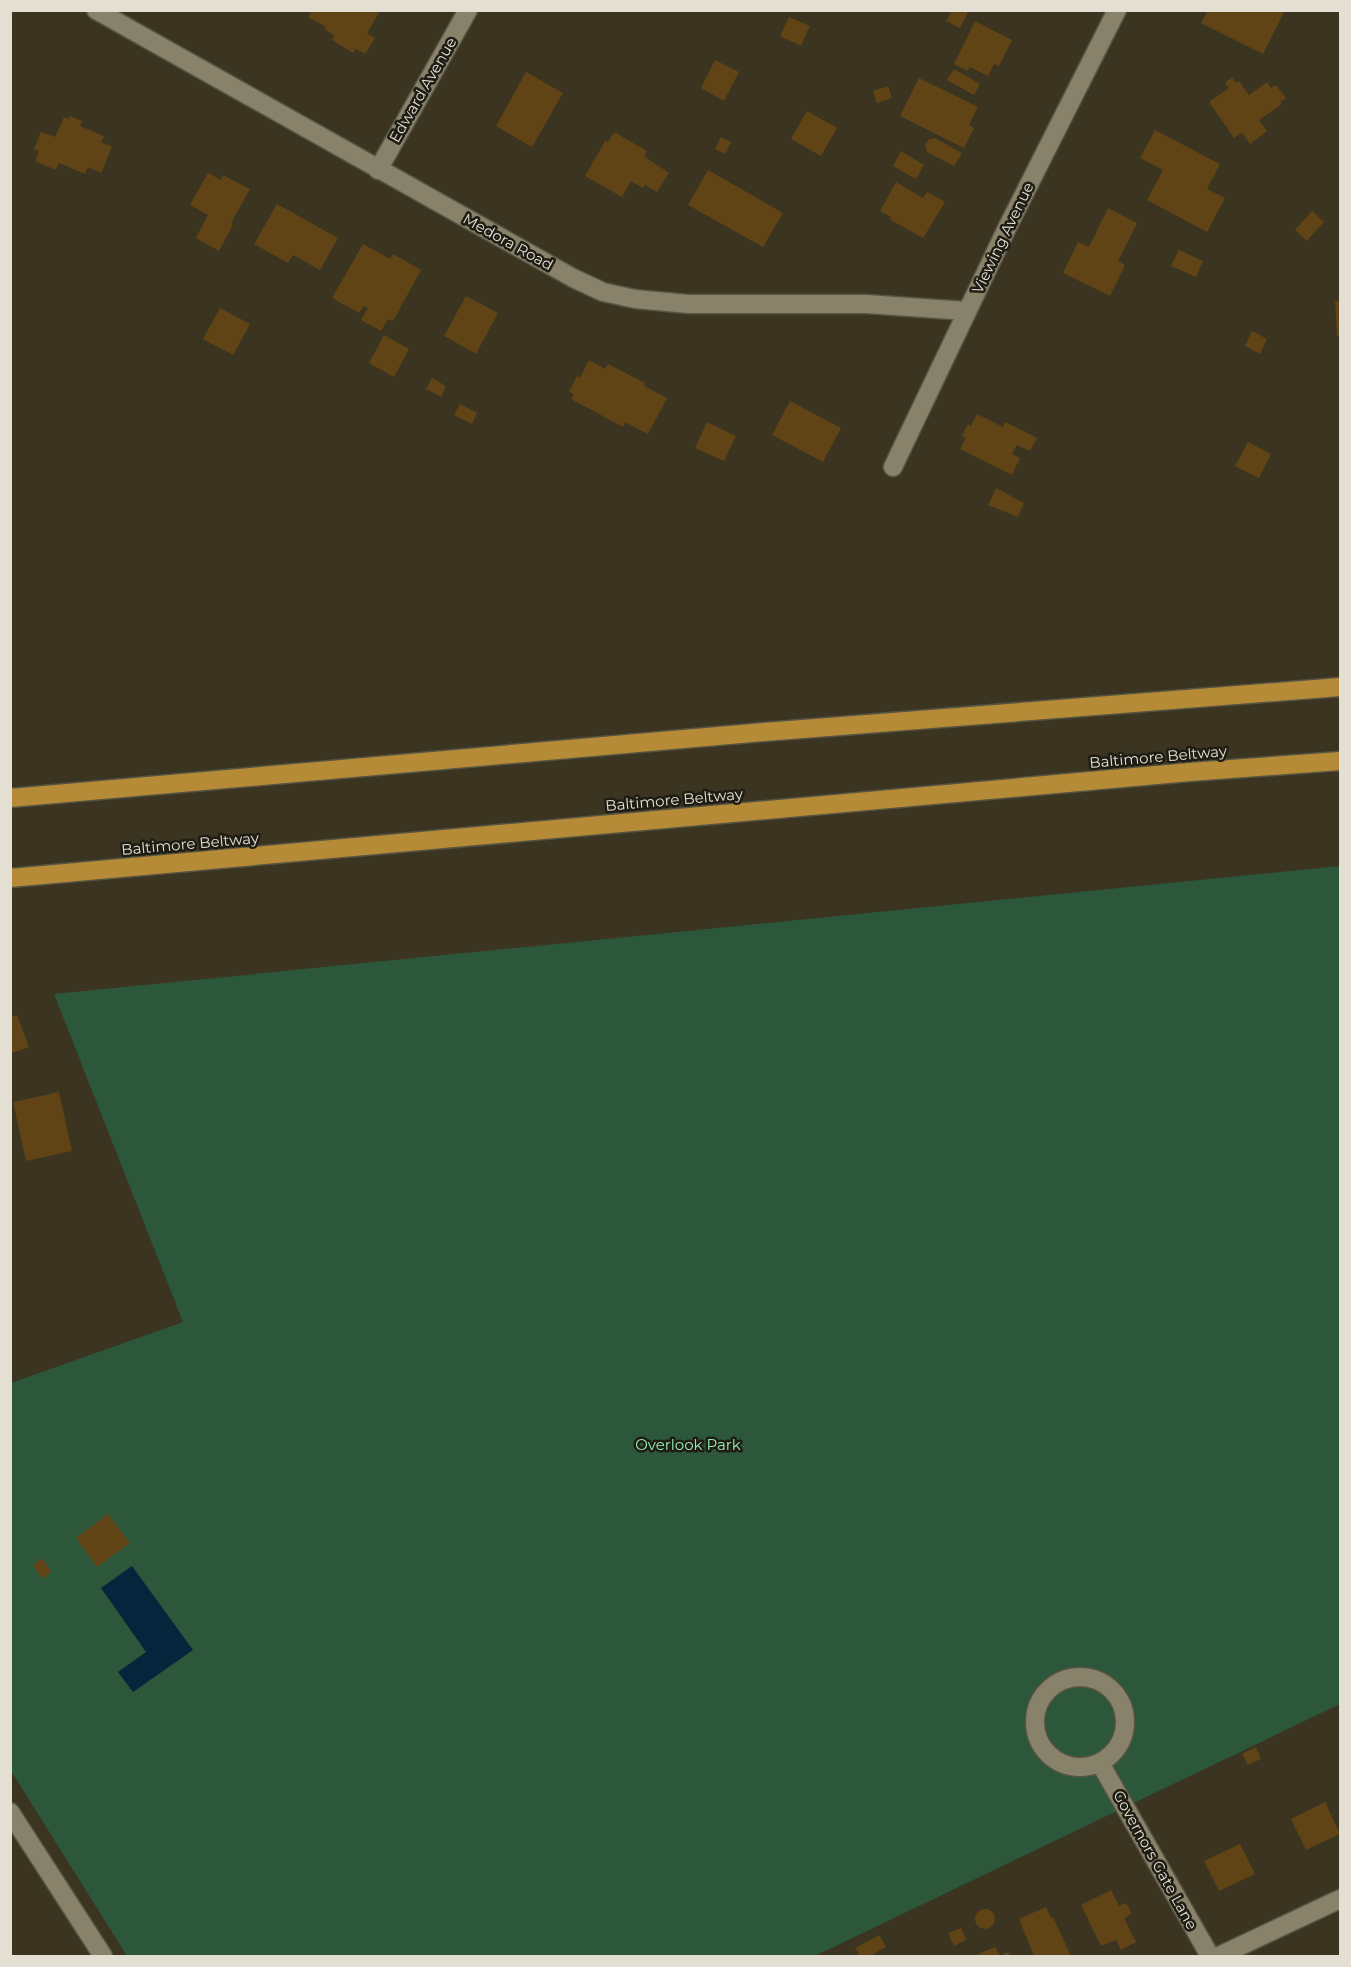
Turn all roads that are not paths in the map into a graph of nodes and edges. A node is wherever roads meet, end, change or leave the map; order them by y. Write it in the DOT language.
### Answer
graph roads {
  1 [pos="96,10"];
  2 [pos="468,10"];
  3 [pos="1117,10"];
  4 [pos="378,170"];
  5 [pos="967,311"];
  6 [pos="893,467"];
  7 [pos="1341,687"];
  8 [pos="1341,761"];
  9 [pos="10,798"];
  10 [pos="10,878"];
  11 [pos="1101,1763"];
  12 [pos="10,1812"];
  13 [pos="1341,1899"];
  14 [pos="104,1956"];
  15 [pos="1210,1956"];
  16 [pos="1219,1956"];
  1 -- 4 [label="street, Medora Road"];
  2 -- 4 [label="street, Edward Avenue"];
  3 -- 5 [label="street, Viewing Avenue"];
  4 -- 5 [label="street, Medora Road"];
  5 -- 6 [label="street, Viewing Avenue"];
  7 -- 9 [label="highway"];
  8 -- 10 [label="highway, Baltimore Beltway"];
  11 -- 11 [label="street"];
  11 -- 15 [label="street, Governors Gate Lane"];
  12 -- 14 [label="street"];
  13 -- 16 [label="street"];
}
